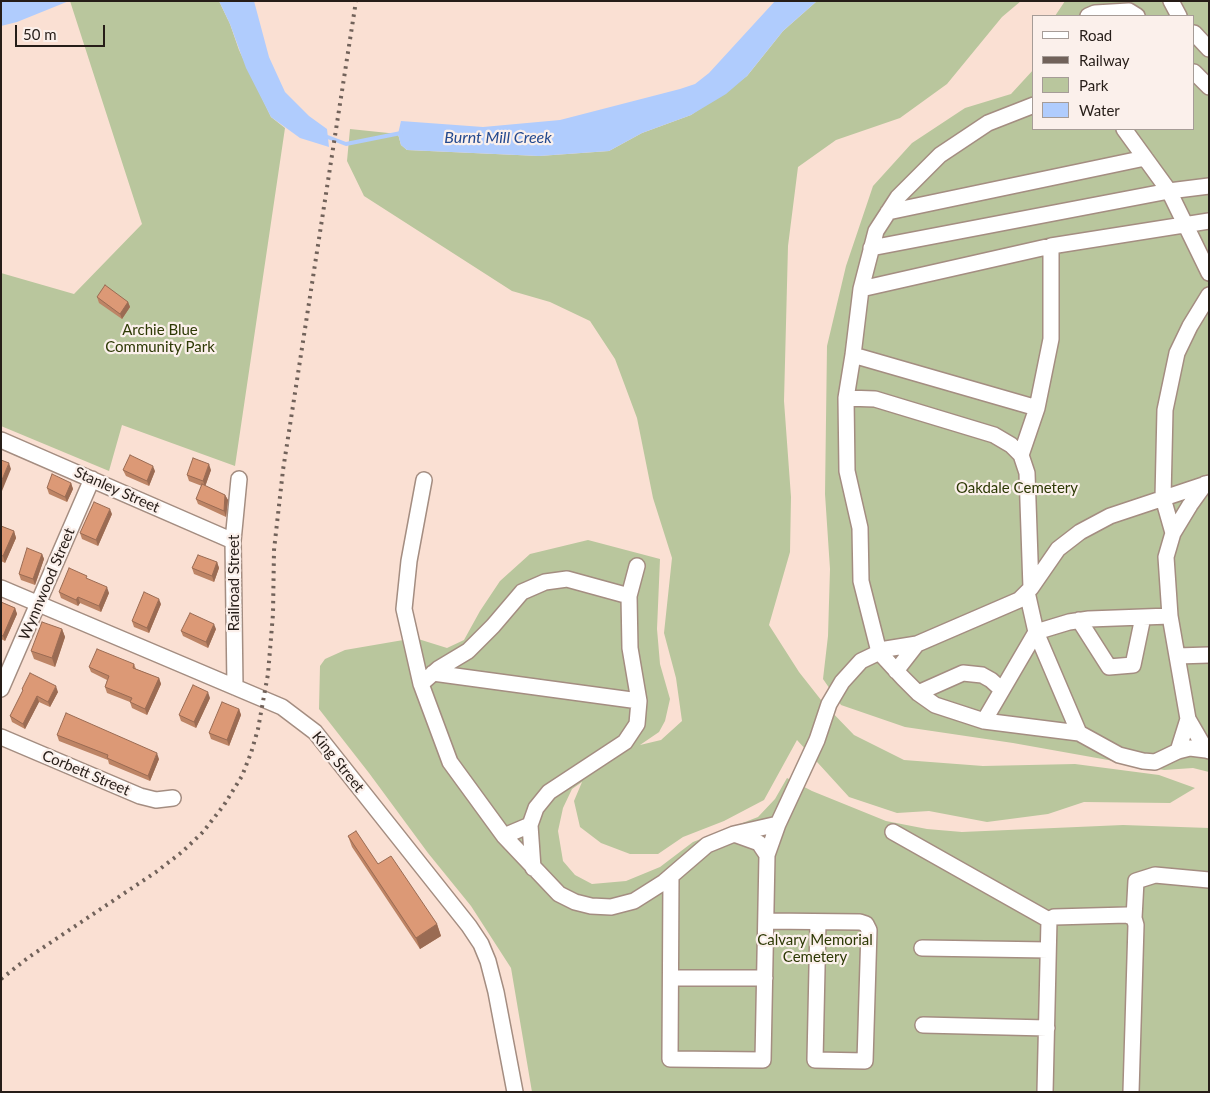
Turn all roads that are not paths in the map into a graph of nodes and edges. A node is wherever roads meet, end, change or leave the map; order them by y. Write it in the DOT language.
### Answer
graph roads {
  1 [pos="1172,1"];
  2 [pos="1090,15"];
  3 [pos="1135,15"];
  4 [pos="1179,15"];
  5 [pos="1195,34"];
  6 [pos="1209,49"];
  7 [pos="1195,73"];
  8 [pos="1209,87"];
  9 [pos="1032,106"];
  10 [pos="1125,130"];
  11 [pos="1145,158"];
  12 [pos="1209,186"];
  13 [pos="1169,191"];
  14 [pos="888,212"];
  15 [pos="1209,221"];
  16 [pos="1186,224"];
  17 [pos="1051,246"];
  18 [pos="871,248"];
  19 [pos="1209,273"];
  20 [pos="861,289"];
  21 [pos="1209,295"];
  22 [pos="853,355"];
  23 [pos="846,398"];
  24 [pos="1037,408"];
  25 [pos="1,440"];
  26 [pos="1021,455"];
  27 [pos="92,479"];
  28 [pos="239,479"];
  29 [pos="424,480"];
  30 [pos="1207,483"];
  31 [pos="1164,498"];
  32 [pos="1173,533"];
  33 [pos="233,541"];
  34 [pos="637,566"];
  35 [pos="1,588"];
  36 [pos="1029,590"];
  37 [pos="629,596"];
  38 [pos="38,604"];
  39 [pos="1170,616"];
  40 [pos="1143,617"];
  41 [pos="1079,620"];
  42 [pos="1036,632"];
  43 [pos="917,644"];
  44 [pos="879,652"];
  45 [pos="1209,655"];
  46 [pos="1176,656"];
  47 [pos="896,671"];
  48 [pos="433,673"];
  49 [pos="421,684"];
  50 [pos="235,688"];
  51 [pos="1,689"];
  52 [pos="1002,690"];
  53 [pos="918,693"];
  54 [pos="639,700"];
  55 [pos="1188,719"];
  56 [pos="984,721"];
  57 [pos="1080,733"];
  58 [pos="1,737"];
  59 [pos="1178,751"];
  60 [pos="1207,751"];
  61 [pos="173,798"];
  62 [pos="778,824"];
  63 [pos="530,825"];
  64 [pos="894,832"];
  65 [pos="734,834"];
  66 [pos="504,836"];
  67 [pos="766,855"];
  68 [pos="533,868"];
  69 [pos="671,876"];
  70 [pos="1209,880"];
  71 [pos="1134,918"];
  72 [pos="1048,920"];
  73 [pos="766,921"];
  74 [pos="818,922"];
  75 [pos="922,948"];
  76 [pos="1048,950"];
  77 [pos="671,978"];
  78 [pos="765,978"];
  79 [pos="923,1025"];
  80 [pos="1046,1028"];
  81 [pos="515,1092"];
  82 [pos="1046,1092"];
  83 [pos="1131,1092"];
  1 -- 4 [label="street"];
  2 -- 3 [label="street"];
  5 -- 6 [label="street"];
  7 -- 8 [label="street"];
  9 -- 14 [label="street"];
  10 -- 11 [label="street"];
  11 -- 13 [label="street"];
  11 -- 14 [label="street"];
  12 -- 13 [label="street"];
  13 -- 16 [label="street"];
  13 -- 18 [label="street"];
  14 -- 18 [label="street"];
  15 -- 16 [label="street"];
  16 -- 17 [label="street"];
  16 -- 19 [label="street"];
  17 -- 20 [label="street"];
  17 -- 24 [label="street"];
  18 -- 20 [label="street"];
  20 -- 22 [label="street"];
  21 -- 31 [label="street"];
  22 -- 23 [label="street"];
  22 -- 24 [label="street"];
  23 -- 26 [label="street"];
  23 -- 44 [label="street"];
  24 -- 26 [label="street"];
  25 -- 27 [label="street, Stanley Street"];
  26 -- 36 [label="street"];
  27 -- 33 [label="street, Stanley Street"];
  27 -- 38 [label="street, Wynnwood Street"];
  28 -- 33 [label="street, Railroad Street"];
  29 -- 49 [label="street"];
  30 -- 31 [label="street"];
  30 -- 32 [label="street"];
  31 -- 32 [label="street"];
  31 -- 36 [label="street"];
  32 -- 39 [label="street"];
  33 -- 50 [label="street, Railroad Street"];
  34 -- 37 [label="street"];
  35 -- 38 [label="street, King Street"];
  36 -- 42 [label="street"];
  36 -- 43 [label="street"];
  37 -- 48 [label="street"];
  37 -- 54 [label="street"];
  38 -- 50 [label="street, King Street"];
  38 -- 51 [label="street, Wynnwood Street"];
  39 -- 40 [label="street"];
  39 -- 46 [label="street"];
  40 -- 41 [label="street"];
  40 -- 41 [label="street"];
  41 -- 42 [label="street"];
  42 -- 52 [label="street"];
  42 -- 57 [label="street"];
  43 -- 44 [label="street"];
  43 -- 47 [label="street"];
  44 -- 47 [label="street"];
  44 -- 62 [label="street"];
  45 -- 46 [label="street"];
  46 -- 55 [label="street"];
  47 -- 53 [label="street"];
  48 -- 49 [label="street"];
  48 -- 54 [label="street"];
  49 -- 66 [label="street"];
  50 -- 81 [label="street, King Street"];
  52 -- 53 [label="street"];
  52 -- 56 [label="street"];
  53 -- 56 [label="street"];
  54 -- 63 [label="street"];
  55 -- 59 [label="street"];
  55 -- 60 [label="street"];
  56 -- 57 [label="street"];
  57 -- 59 [label="street"];
  58 -- 61 [label="street, Corbett Street"];
  59 -- 60 [label="street"];
  62 -- 65 [label="street"];
  62 -- 67 [label="street"];
  63 -- 66 [label="street"];
  63 -- 68 [label="street"];
  64 -- 72 [label="street"];
  65 -- 67 [label="street"];
  65 -- 69 [label="street"];
  66 -- 68 [label="street"];
  67 -- 73 [label="street"];
  68 -- 69 [label="street"];
  69 -- 77 [label="street"];
  70 -- 71 [label="street"];
  71 -- 72 [label="street"];
  71 -- 83 [label="street"];
  72 -- 76 [label="street"];
  73 -- 74 [label="street"];
  73 -- 78 [label="street"];
  74 -- 74 [label="street"];
  75 -- 76 [label="street"];
  76 -- 80 [label="street"];
  77 -- 78 [label="street"];
  77 -- 78 [label="street"];
  79 -- 80 [label="street"];
  80 -- 82 [label="street"];
}
